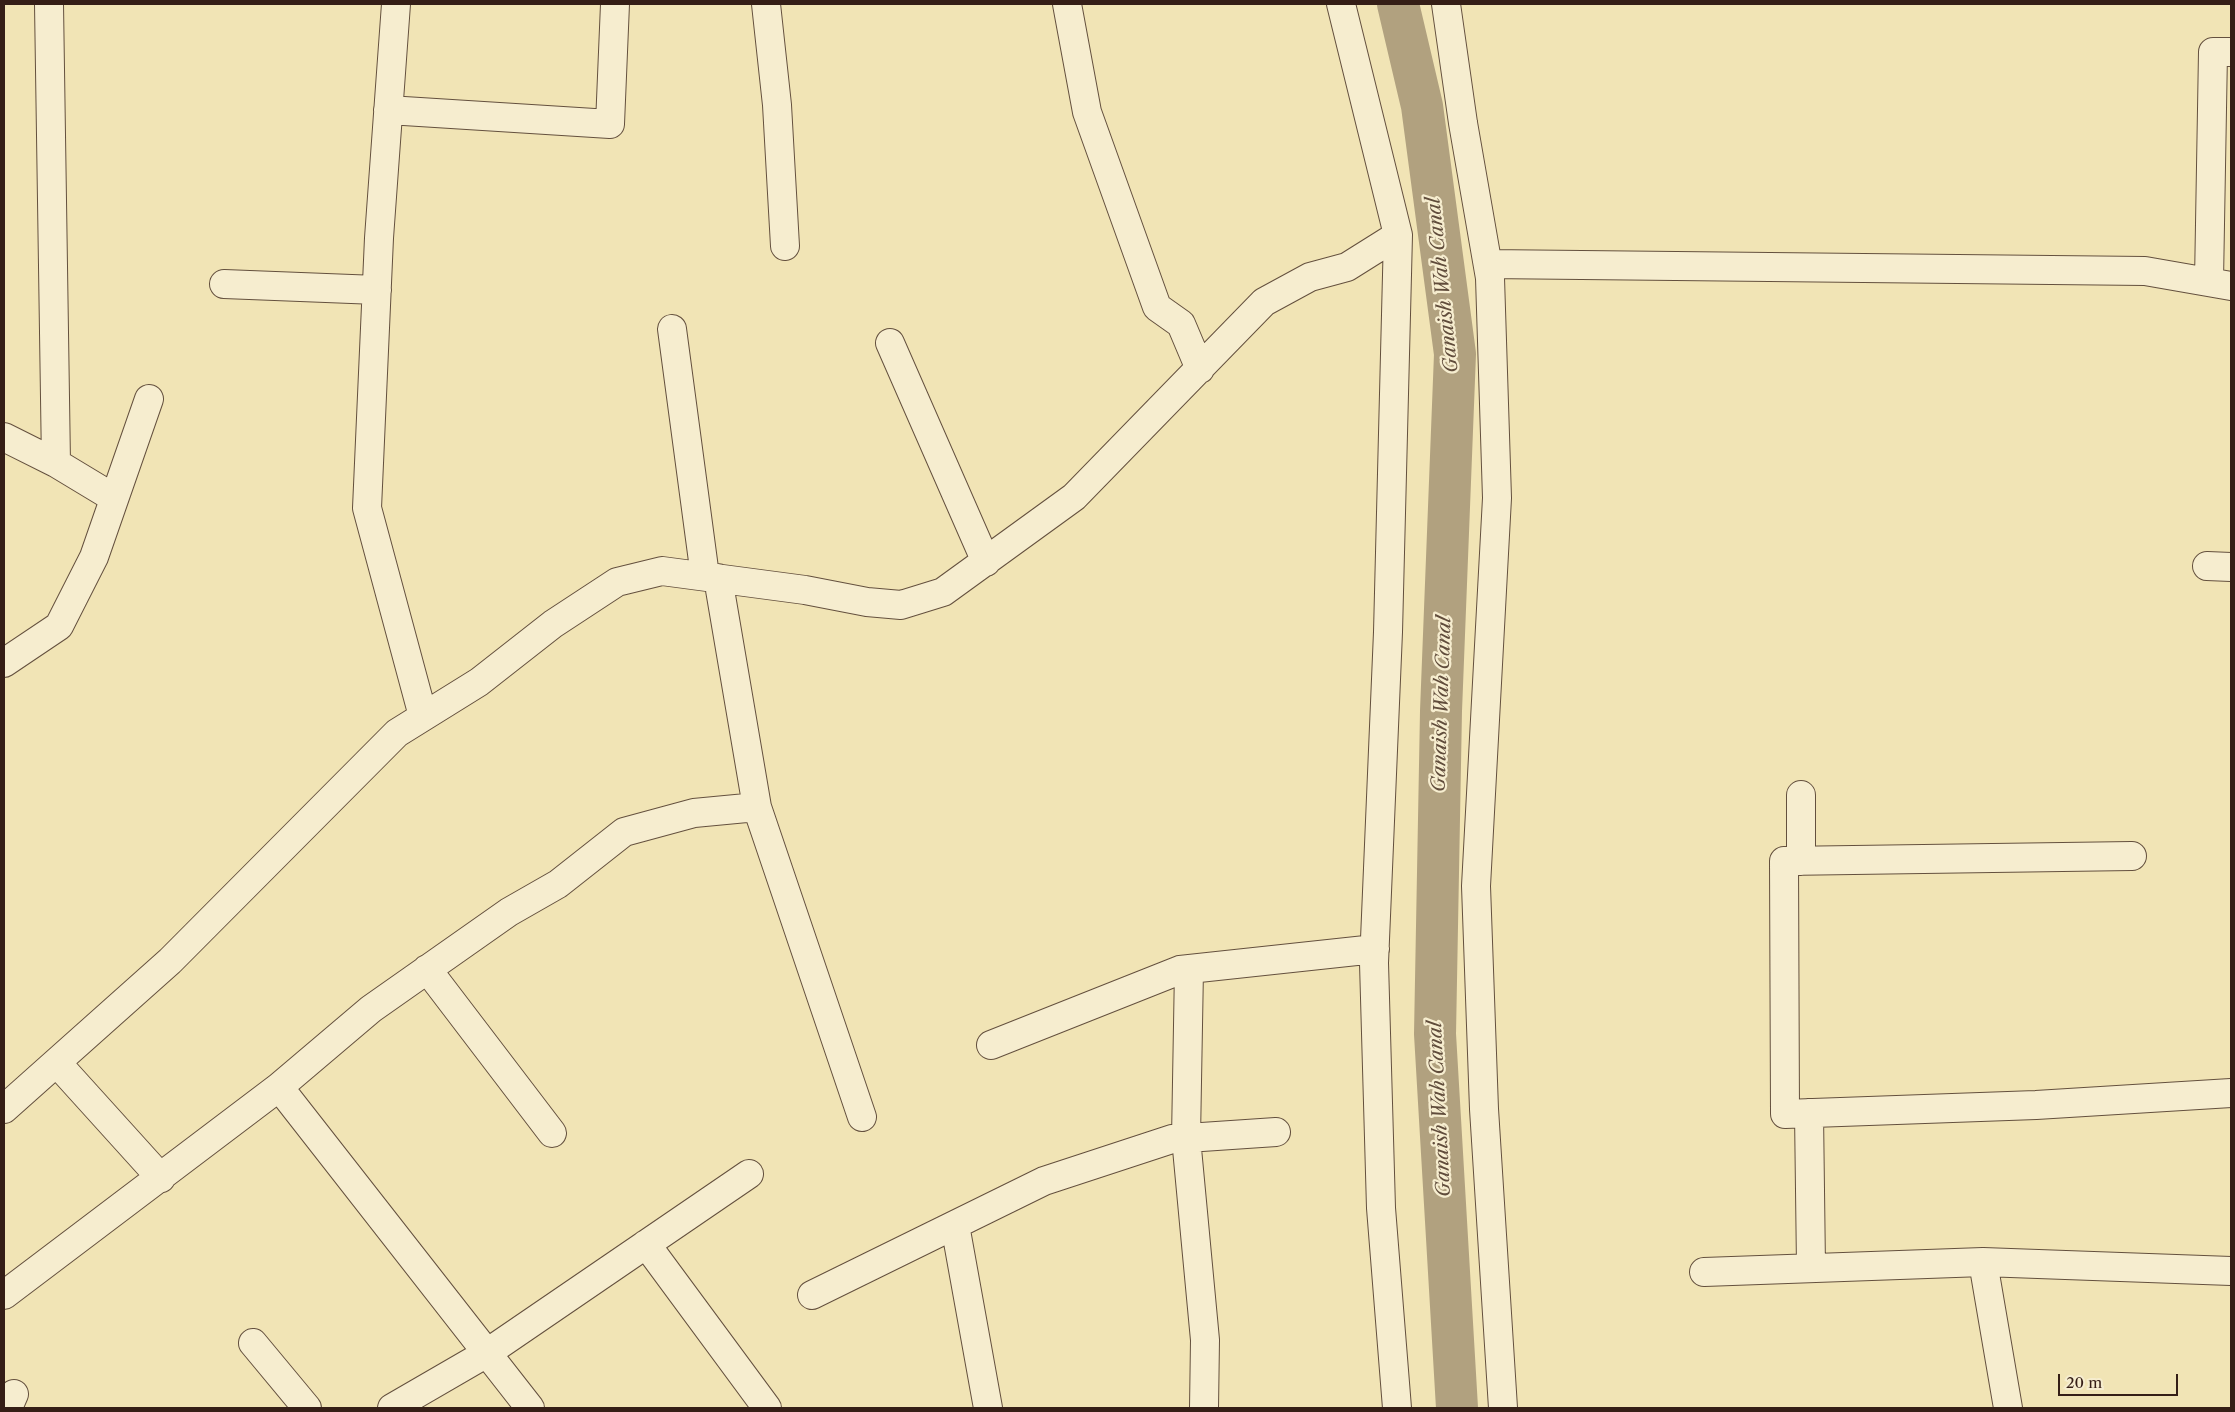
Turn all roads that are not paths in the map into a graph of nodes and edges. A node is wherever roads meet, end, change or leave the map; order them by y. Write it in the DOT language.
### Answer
graph roads {
  1 [pos="49,4"];
  2 [pos="396,4"];
  3 [pos="615,4"];
  4 [pos="766,4"];
  5 [pos="1067,4"];
  6 [pos="1342,4"];
  7 [pos="1446,4"];
  8 [pos="2231,52"];
  9 [pos="388,110"];
  10 [pos="1398,235"];
  11 [pos="785,246"];
  12 [pos="1488,264"];
  13 [pos="224,284"];
  14 [pos="2220,284"];
  15 [pos="376,290"];
  16 [pos="672,329"];
  17 [pos="890,343"];
  18 [pos="1200,369"];
  19 [pos="149,399"];
  20 [pos="4,437"];
  21 [pos="56,463"];
  22 [pos="114,498"];
  23 [pos="986,562"];
  24 [pos="712,577"];
  25 [pos="4,663"];
  26 [pos="423,716"];
  27 [pos="1801,795"];
  28 [pos="757,806"];
  29 [pos="2132,856"];
  30 [pos="1801,860"];
  31 [pos="1375,950"];
  32 [pos="427,969"];
  33 [pos="1189,969"];
  34 [pos="991,1045"];
  35 [pos="57,1063"];
  36 [pos="279,1087"];
  37 [pos="2231,1093"];
  38 [pos="4,1109"];
  39 [pos="1808,1113"];
  40 [pos="862,1117"];
  41 [pos="1276,1132"];
  42 [pos="552,1133"];
  43 [pos="1186,1138"];
  44 [pos="748,1174"];
  45 [pos="161,1178"];
  46 [pos="955,1225"];
  47 [pos="646,1244"];
  48 [pos="1983,1262"];
  49 [pos="1811,1267"];
  50 [pos="2231,1271"];
  51 [pos="1704,1272"];
  52 [pos="812,1294"];
  53 [pos="4,1295"];
  54 [pos="253,1343"];
  55 [pos="487,1353"];
  56 [pos="307,1408"];
  57 [pos="392,1408"];
  58 [pos="530,1408"];
  59 [pos="767,1408"];
  60 [pos="988,1408"];
  61 [pos="1204,1408"];
  62 [pos="1397,1408"];
  63 [pos="1503,1408"];
  64 [pos="2008,1408"];
  1 -- 21 [label="street"];
  2 -- 9 [label="street"];
  3 -- 9 [label="street"];
  4 -- 11 [label="street"];
  5 -- 18 [label="street"];
  6 -- 10 [label="street"];
  7 -- 12 [label="street"];
  8 -- 14 [label="street"];
  9 -- 15 [label="street"];
  10 -- 18 [label="street"];
  10 -- 31 [label="street"];
  12 -- 14 [label="street"];
  12 -- 63 [label="street"];
  13 -- 15 [label="street"];
  15 -- 26 [label="street"];
  16 -- 24 [label="street"];
  17 -- 23 [label="street"];
  18 -- 23 [label="street"];
  19 -- 22 [label="street"];
  20 -- 21 [label="street"];
  21 -- 22 [label="street"];
  22 -- 25 [label="street"];
  23 -- 24 [label="street"];
  24 -- 26 [label="street"];
  24 -- 28 [label="street"];
  26 -- 35 [label="street"];
  27 -- 30 [label="street"];
  28 -- 32 [label="street"];
  28 -- 40 [label="street"];
  29 -- 30 [label="street"];
  30 -- 39 [label="street"];
  31 -- 33 [label="street"];
  31 -- 62 [label="street"];
  32 -- 36 [label="street"];
  32 -- 42 [label="street"];
  33 -- 34 [label="street"];
  33 -- 43 [label="street"];
  35 -- 38 [label="street"];
  35 -- 45 [label="street"];
  36 -- 45 [label="street"];
  36 -- 55 [label="street"];
  37 -- 39 [label="street"];
  39 -- 49 [label="street"];
  41 -- 43 [label="street"];
  43 -- 46 [label="street"];
  43 -- 61 [label="street"];
  44 -- 47 [label="street"];
  45 -- 53 [label="street"];
  46 -- 52 [label="street"];
  46 -- 60 [label="street"];
  47 -- 55 [label="street"];
  47 -- 59 [label="street"];
  48 -- 49 [label="street"];
  48 -- 50 [label="street"];
  48 -- 64 [label="street"];
  49 -- 51 [label="street"];
  54 -- 56 [label="street"];
  55 -- 57 [label="street"];
  55 -- 58 [label="street"];
}
